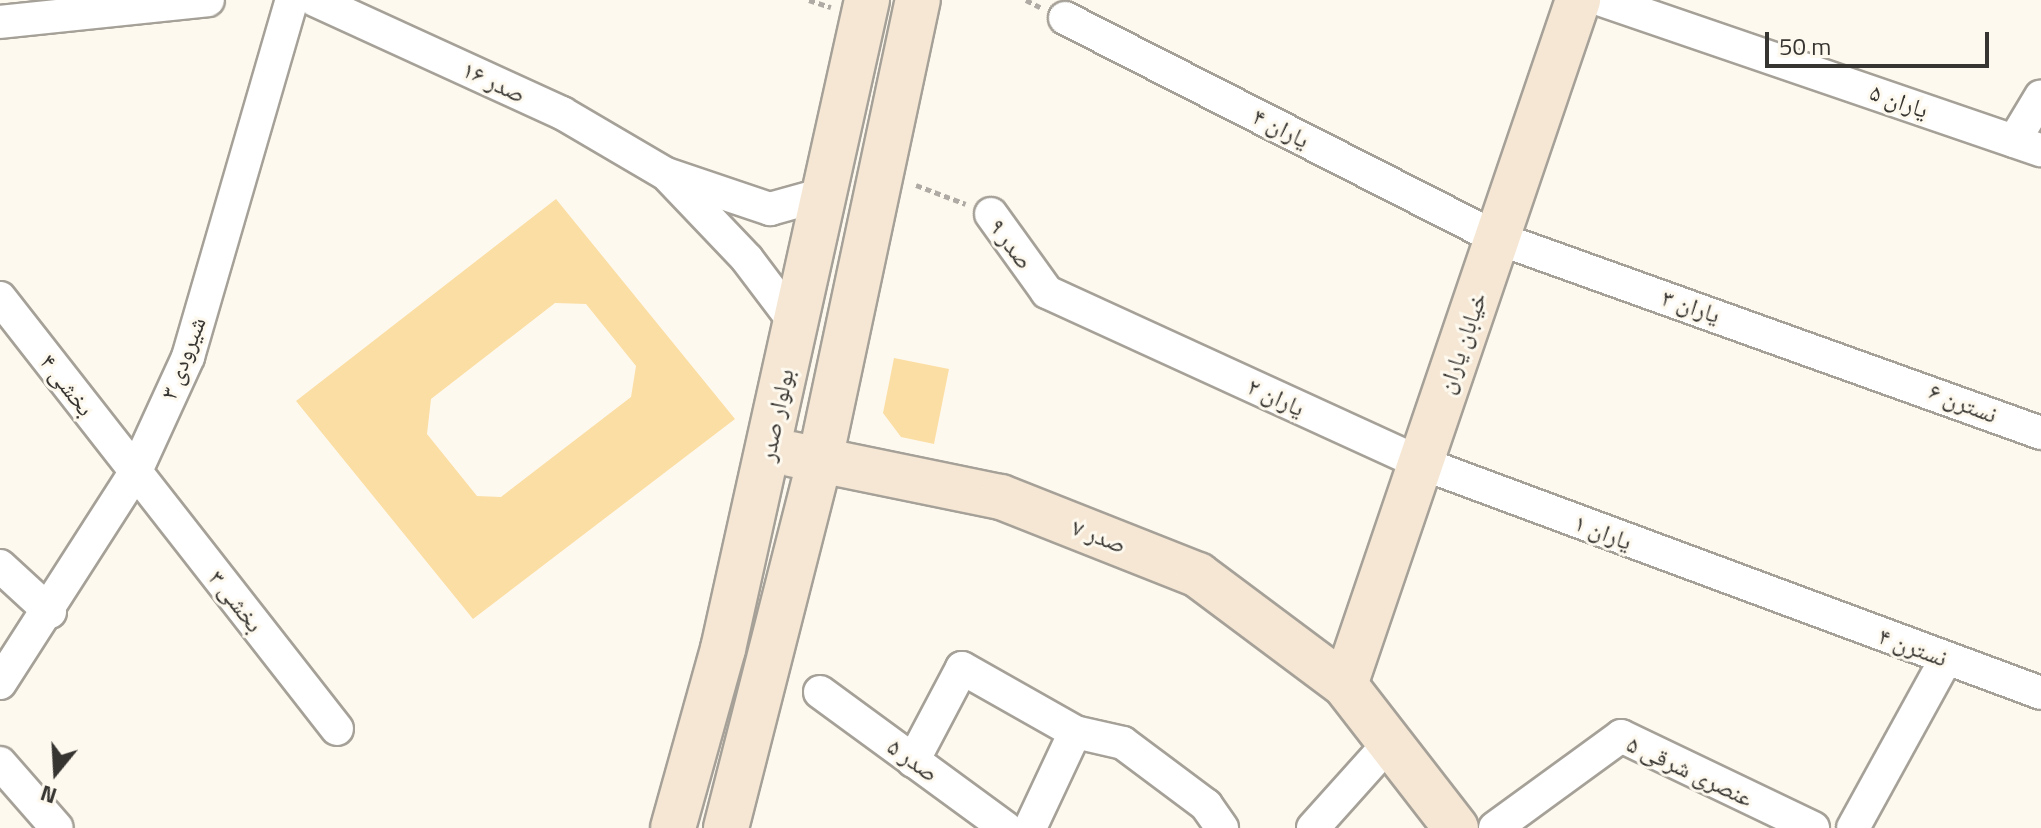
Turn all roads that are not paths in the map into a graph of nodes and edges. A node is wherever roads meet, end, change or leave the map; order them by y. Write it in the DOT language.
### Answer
graph roads {
  1 [pos="292,0"];
  2 [pos="315,0"];
  3 [pos="867,0"];
  4 [pos="918,0"];
  5 [pos="1578,0"];
  6 [pos="1602,0"];
  7 [pos="197,1"];
  8 [pos="98,6"];
  9 [pos="1065,18"];
  10 [pos="0,22"];
  11 [pos="2041,96"];
  12 [pos="2027,145"];
  13 [pos="666,174"];
  14 [pos="824,194"];
  15 [pos="991,214"];
  16 [pos="1497,238"];
  17 [pos="0,298"];
  18 [pos="796,324"];
  19 [pos="1132,331"];
  20 [pos="1885,374"];
  21 [pos="2041,433"];
  22 [pos="769,449"];
  23 [pos="820,460"];
  24 [pos="1421,463"];
  25 [pos="135,473"];
  26 [pos="0,566"];
  27 [pos="1785,602"];
  28 [pos="50,612"];
  29 [pos="1946,659"];
  30 [pos="0,683"];
  31 [pos="1345,685"];
  32 [pos="820,692"];
  33 [pos="2041,693"];
  34 [pos="337,729"];
  35 [pos="1075,732"];
  36 [pos="1391,741"];
  37 [pos="913,761"];
  38 [pos="0,763"];
  39 [pos="57,828"];
  40 [pos="673,828"];
  41 [pos="726,828"];
  42 [pos="1006,828"];
  43 [pos="1030,828"];
  44 [pos="1222,828"];
  45 [pos="1313,828"];
  46 [pos="1456,828"];
  47 [pos="1495,828"];
  48 [pos="1813,828"];
  49 [pos="1853,828"];
  1 -- 25 [label="street, شیرودی ۳"];
  2 -- 13 [label="street, صدر ۱۶"];
  3 -- 14 [label="main road, بولوار صدر"];
  4 -- 23 [label="main road"];
  5 -- 16 [label="main road, خیابان یاران"];
  6 -- 12 [label="street, یاران ۵"];
  7 -- 8 [label="street"];
  8 -- 10 [label="street"];
  9 -- 16 [label="street, یاران ۴"];
  11 -- 12 [label="street"];
  13 -- 14 [label="street, صدر ۱۶"];
  13 -- 18 [label="street, صدر ۱۶"];
  14 -- 18 [label="main road, بولوار صدر"];
  15 -- 19 [label="street, صدر ۹"];
  16 -- 20 [label="street, یاران ۳"];
  16 -- 24 [label="main road, خیابان یاران"];
  17 -- 25 [label="street, بخشی ۴"];
  18 -- 22 [label="main road, بولوار صدر"];
  19 -- 24 [label="street, یاران ۲"];
  20 -- 21 [label="street, نسترن ۶"];
  22 -- 23 [label="main road, صدر ۷"];
  22 -- 40 [label="main road, بولوار صدر"];
  23 -- 31 [label="main road, صدر ۷"];
  23 -- 41 [label="main road"];
  24 -- 27 [label="street, یاران ۱"];
  24 -- 31 [label="main road, خیابان یاران"];
  25 -- 28 [label="street, شیرودی ۳"];
  25 -- 34 [label="street, بخشی ۳"];
  26 -- 28 [label="street"];
  27 -- 29 [label="street, نسترن ۴"];
  28 -- 30 [label="street, شیرودی ۳"];
  29 -- 33 [label="street, نسترن ۴"];
  29 -- 49 [label="street"];
  31 -- 36 [label="main road, صدر ۷"];
  32 -- 37 [label="street, صدر ۵"];
  35 -- 37 [label="street"];
  35 -- 43 [label="street"];
  35 -- 44 [label="street"];
  36 -- 45 [label="street"];
  36 -- 46 [label="main road, صدر ۷"];
  37 -- 42 [label="street, صدر ۵"];
  38 -- 39 [label="street"];
  47 -- 48 [label="street, عنصری شرقی ۵"];
}
